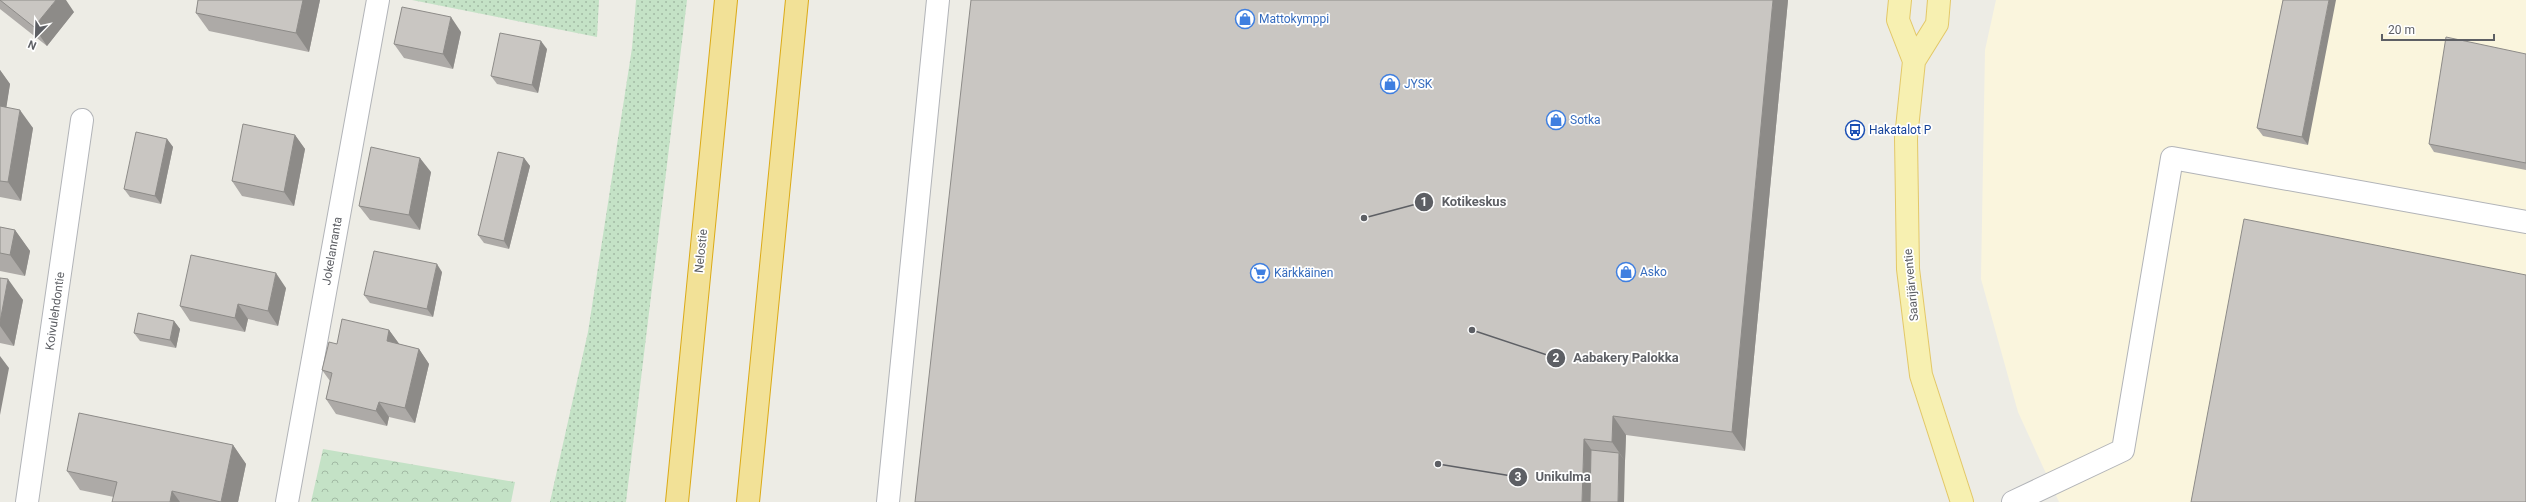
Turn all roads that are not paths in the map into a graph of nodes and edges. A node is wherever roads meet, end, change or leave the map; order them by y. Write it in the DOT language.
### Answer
graph roads {
  1 [pos="378,0"];
  2 [pos="726,0"];
  3 [pos="797,0"];
  4 [pos="938,0"];
  5 [pos="1900,0"];
  6 [pos="1939,0"];
  7 [pos="1914,61"];
  8 [pos="82,120"];
  9 [pos="2526,222"];
  10 [pos="27,502"];
  11 [pos="287,502"];
  12 [pos="677,502"];
  13 [pos="748,502"];
  14 [pos="888,502"];
  15 [pos="1962,502"];
  16 [pos="2013,502"];
  1 -- 11 [label="street, Jokelanranta"];
  2 -- 12 [label="highway, Nelostie"];
  3 -- 13 [label="highway"];
  4 -- 14 [label="street"];
  5 -- 7 [label="main road, Saarijärventie"];
  6 -- 7 [label="main road, Saarijärventie"];
  7 -- 15 [label="main road, Saarijärventie"];
  8 -- 10 [label="street, Koivulehdontie"];
  9 -- 16 [label="street"];
}
